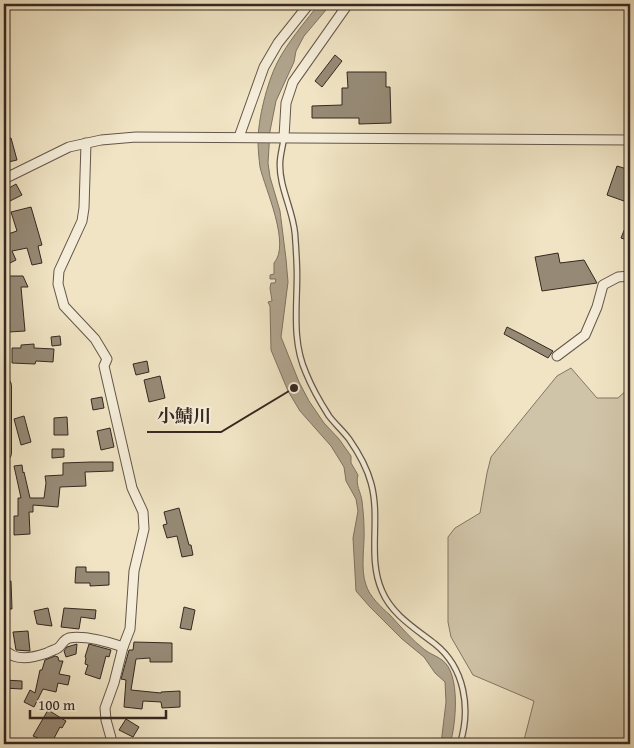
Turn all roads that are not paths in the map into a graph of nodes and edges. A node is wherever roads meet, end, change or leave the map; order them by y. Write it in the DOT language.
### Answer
graph roads {
  1 [pos="309,4"];
  2 [pos="348,4"];
  3 [pos="243,137"];
  4 [pos="281,137"];
  5 [pos="630,140"];
  6 [pos="86,143"];
  7 [pos="4,178"];
  8 [pos="630,276"];
  9 [pos="557,356"];
  10 [pos="4,386"];
  11 [pos="4,453"];
  12 [pos="123,647"];
  13 [pos="4,649"];
  14 [pos="109,744"];
  15 [pos="460,744"];
  1 -- 3 [label="street"];
  2 -- 4 [label="street"];
  3 -- 4 [label="street"];
  3 -- 6 [label="street"];
  4 -- 5 [label="street"];
  4 -- 15 [label="lane"];
  6 -- 7 [label="street"];
  6 -- 12 [label="street"];
  8 -- 9 [label="street"];
  10 -- 11 [label="main road"];
  12 -- 13 [label="street"];
  12 -- 14 [label="street"];
}
